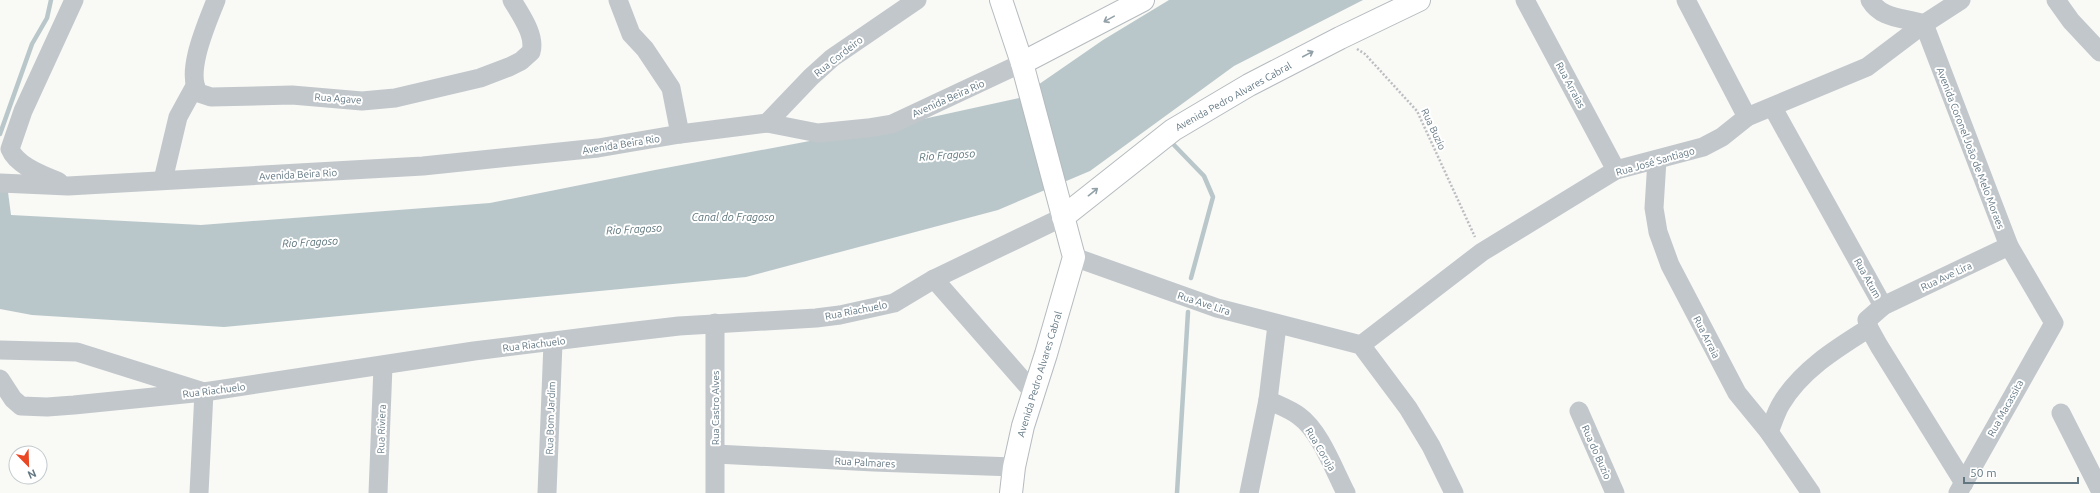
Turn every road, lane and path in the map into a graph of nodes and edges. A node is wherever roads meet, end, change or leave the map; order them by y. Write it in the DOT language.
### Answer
graph roads {
  1 [pos="74,0"];
  2 [pos="216,0"];
  3 [pos="512,0"];
  4 [pos="618,0"];
  5 [pos="918,0"];
  6 [pos="1001,0"];
  7 [pos="1143,0"];
  8 [pos="1419,0"];
  9 [pos="1525,0"];
  10 [pos="1686,0"];
  11 [pos="1870,0"];
  12 [pos="1961,0"];
  13 [pos="2056,0"];
  14 [pos="1924,24"];
  15 [pos="1340,38"];
  16 [pos="2100,52"];
  17 [pos="1024,73"];
  18 [pos="195,86"];
  19 [pos="1773,108"];
  20 [pos="1747,117"];
  21 [pos="768,123"];
  22 [pos="680,134"];
  23 [pos="1657,160"];
  24 [pos="1616,170"];
  25 [pos="163,180"];
  26 [pos="4,183"];
  27 [pos="68,186"];
  28 [pos="1061,211"];
  29 [pos="2009,246"];
  30 [pos="1482,252"];
  31 [pos="1074,257"];
  32 [pos="934,279"];
  33 [pos="1883,306"];
  34 [pos="715,323"];
  35 [pos="2054,323"];
  36 [pos="1277,325"];
  37 [pos="1869,328"];
  38 [pos="552,343"];
  39 [pos="1361,345"];
  40 [pos="0,350"];
  41 [pos="383,366"];
  42 [pos="0,379"];
  43 [pos="204,392"];
  44 [pos="1034,393"];
  45 [pos="1268,400"];
  46 [pos="1579,411"];
  47 [pos="2061,413"];
  48 [pos="1769,432"];
  49 [pos="716,454"];
  50 [pos="1014,467"];
  51 [pos="1961,488"];
  52 [pos="2100,490"];
  53 [pos="1612,492"];
  54 [pos="199,493"];
  55 [pos="378,493"];
  56 [pos="547,493"];
  57 [pos="715,493"];
  58 [pos="1012,493"];
  59 [pos="1249,493"];
  60 [pos="1346,493"];
  61 [pos="1454,493"];
  62 [pos="1812,493"];
  1 -- 27 [label="street, Avenida Beira Rio"];
  2 -- 18 [label="street"];
  3 -- 18 [label="street, Rua Agave"];
  4 -- 22 [label="street"];
  5 -- 21 [label="street, Rua Cordeiro"];
  6 -- 17 [label="main road"];
  7 -- 17 [label="main road, Avenida Beira Rio, one-way"];
  8 -- 15 [label="main road, Avenida Pedro Alvares Cabral"];
  9 -- 24 [label="street, Rua Arraias"];
  10 -- 20 [label="street"];
  11 -- 14 [label="street"];
  12 -- 14 [label="street, Rua José Santiago"];
  13 -- 16 [label="street"];
  14 -- 19 [label="street, Rua José Santiago"];
  14 -- 29 [label="street, Avenida Coronel João de Melo Moraes"];
  28 -- 15 [label="main road, Avenida Pedro Alvares Cabral, one-way"];
  15 -- 30 [label="path, Rua Buzio"];
  17 -- 21 [label="street, Avenida Beira Rio"];
  17 -- 28 [label="main road"];
  18 -- 25 [label="street"];
  19 -- 20 [label="street, Rua José Santiago"];
  19 -- 33 [label="street, Rua Atum"];
  20 -- 23 [label="street, Rua José Santiago"];
  21 -- 22 [label="street, Avenida Beira Rio"];
  22 -- 25 [label="street, Avenida Beira Rio"];
  23 -- 24 [label="street, Rua José Santiago"];
  23 -- 48 [label="street, Rua Arraia"];
  24 -- 30 [label="street, Rua José Santiago"];
  25 -- 27 [label="street, Avenida Beira Rio"];
  26 -- 27 [label="street, Avenida Beira Rio"];
  28 -- 31 [label="main road"];
  28 -- 32 [label="street, Rua Riachuelo"];
  29 -- 33 [label="street, Rua Ave Lira"];
  29 -- 35 [label="street, Avenida Coronel João de Melo Moraes"];
  30 -- 39 [label="street, Rua José Santiago"];
  31 -- 36 [label="street, Rua Ave Lira"];
  31 -- 44 [label="main road, Avenida Pedro Alvares Cabral"];
  32 -- 34 [label="street, Rua Riachuelo"];
  32 -- 44 [label="street"];
  33 -- 37 [label="street, Rua Atum"];
  34 -- 38 [label="street, Rua Riachuelo"];
  34 -- 49 [label="street, Rua Castro Alves"];
  35 -- 51 [label="street, Rua Macassita"];
  36 -- 39 [label="street, Rua Ave Lira"];
  36 -- 45 [label="street"];
  37 -- 48 [label="street"];
  37 -- 51 [label="street"];
  38 -- 41 [label="street, Rua Riachuelo"];
  38 -- 56 [label="street, Rua Bom Jardim"];
  39 -- 61 [label="street"];
  40 -- 43 [label="street"];
  41 -- 43 [label="street, Rua Riachuelo"];
  41 -- 55 [label="street, Rua Riviera"];
  42 -- 43 [label="street, Rua Riachuelo"];
  43 -- 54 [label="street"];
  44 -- 50 [label="main road, Avenida Pedro Alvares Cabral"];
  45 -- 59 [label="street"];
  45 -- 60 [label="street, Rua Coruja"];
  46 -- 53 [label="street, Rua do Buzio"];
  47 -- 52 [label="street"];
  48 -- 62 [label="street, Rua Arraia"];
  49 -- 50 [label="street, Rua Palmares"];
  49 -- 57 [label="street, Rua Castro Alves"];
  50 -- 58 [label="main road, Avenida Pedro Alvares Cabral"];
}
